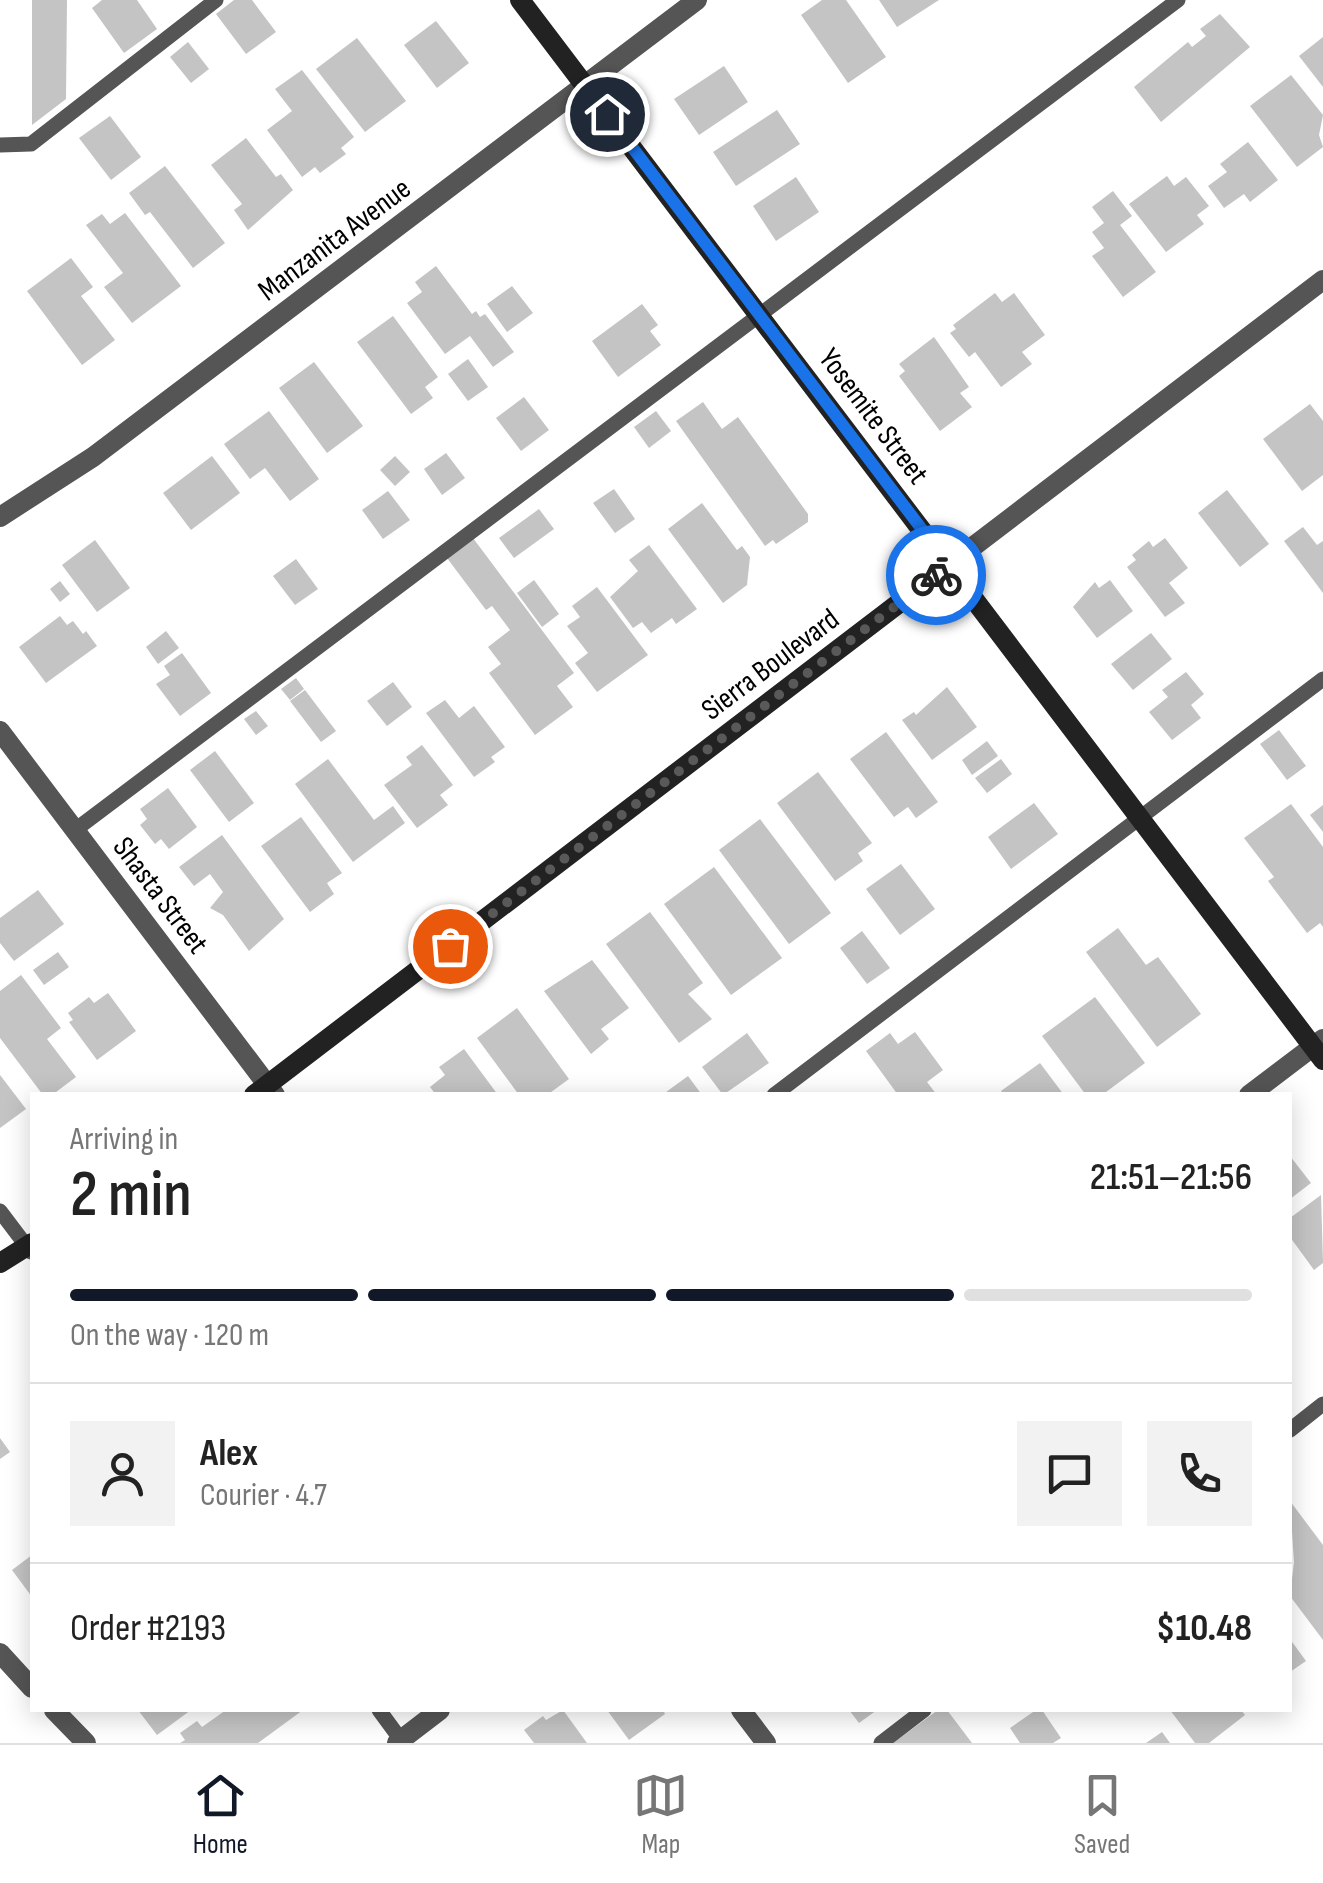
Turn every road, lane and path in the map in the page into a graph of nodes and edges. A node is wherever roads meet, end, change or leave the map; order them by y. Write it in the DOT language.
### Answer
graph roads {
  1 [pos="216,0"];
  2 [pos="520,0"];
  3 [pos="697,0"];
  4 [pos="1178,0"];
  5 [pos="585,86"];
  6 [pos="0,144"];
  7 [pos="1323,280"];
  8 [pos="761,314"];
  9 [pos="0,517"];
  10 [pos="949,565"];
  11 [pos="1323,679"];
  12 [pos="0,730"];
  13 [pos="1141,818"];
  14 [pos="75,830"];
  15 [pos="1320,1048"];
  16 [pos="265,1092"];
  17 [pos="778,1092"];
  18 [pos="1254,1092"];
  19 [pos="0,1212"];
  20 [pos="30,1247"];
  21 [pos="30,1248"];
  22 [pos="0,1262"];
  23 [pos="1323,1404"];
  24 [pos="1292,1428"];
  25 [pos="0,1652"];
  26 [pos="30,1686"];
  27 [pos="56,1712"];
  28 [pos="380,1712"];
  29 [pos="437,1712"];
  30 [pos="743,1712"];
  31 [pos="921,1712"];
  32 [pos="399,1741"];
  33 [pos="86,1743"];
  34 [pos="766,1743"];
  35 [pos="881,1743"];
  1 -- 6 [label="lane"];
  2 -- 5 [label="street, Yosemite Street"];
  3 -- 5 [label="street, Manzanita Avenue"];
  4 -- 8 [label="lane"];
  5 -- 8 [label="street, Yosemite Street"];
  5 -- 9 [label="street, Manzanita Avenue"];
  7 -- 10 [label="street, Sierra Boulevard"];
  8 -- 10 [label="street, Yosemite Street"];
  8 -- 14 [label="lane"];
  10 -- 13 [label="street, Yosemite Street"];
  10 -- 16 [label="street, Sierra Boulevard"];
  11 -- 13 [label="lane"];
  12 -- 14 [label="street, Shasta Street"];
  13 -- 15 [label="street, Yosemite Street"];
  13 -- 17 [label="lane"];
  14 -- 16 [label="street, Shasta Street"];
  15 -- 18 [label="street"];
  19 -- 20 [label="lane"];
  21 -- 22 [label="street"];
  23 -- 24 [label="lane"];
  25 -- 26 [label="street"];
  27 -- 33 [label="street"];
  28 -- 32 [label="lane"];
  29 -- 32 [label="street"];
  30 -- 34 [label="street"];
  31 -- 35 [label="lane"];
}
